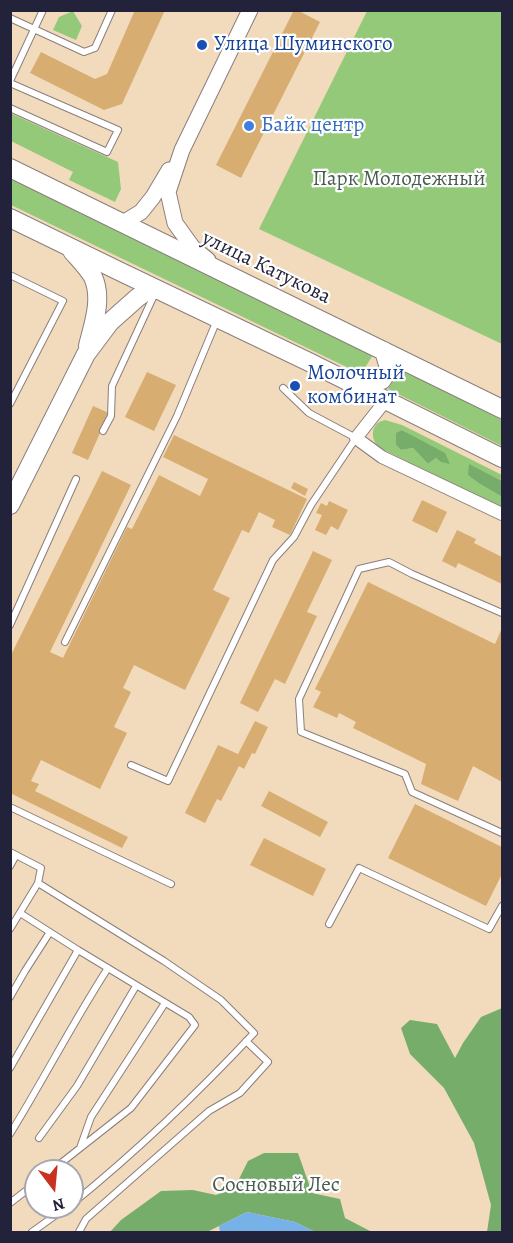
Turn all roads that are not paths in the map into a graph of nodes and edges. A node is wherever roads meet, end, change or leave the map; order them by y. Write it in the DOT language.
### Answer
graph roads {
  1 [pos="43,10"];
  2 [pos="112,10"];
  3 [pos="250,10"];
  4 [pos="10,18"];
  5 [pos="34,30"];
  6 [pos="11,81"];
  7 [pos="10,108"];
  8 [pos="182,150"];
  9 [pos="10,168"];
  10 [pos="10,218"];
  11 [pos="123,222"];
  12 [pos="69,247"];
  13 [pos="222,272"];
  14 [pos="10,275"];
  15 [pos="154,288"];
  16 [pos="217,318"];
  17 [pos="384,351"];
  18 [pos="86,354"];
  19 [pos="361,387"];
  20 [pos="283,388"];
  21 [pos="386,400"];
  22 [pos="10,404"];
  23 [pos="502,409"];
  24 [pos="103,431"];
  25 [pos="356,438"];
  26 [pos="502,458"];
  27 [pos="76,479"];
  28 [pos="10,505"];
  29 [pos="502,514"];
  30 [pos="502,613"];
  31 [pos="10,625"];
  32 [pos="65,642"];
  33 [pos="131,765"];
  34 [pos="10,807"];
  35 [pos="502,833"];
  36 [pos="13,854"];
  37 [pos="10,866"];
  38 [pos="38,883"];
  39 [pos="171,884"];
  40 [pos="502,906"];
  41 [pos="20,913"];
  42 [pos="329,924"];
  43 [pos="10,929"];
  44 [pos="50,932"];
  45 [pos="78,950"];
  46 [pos="108,968"];
  47 [pos="136,986"];
  48 [pos="10,997"];
  49 [pos="165,1003"];
  50 [pos="246,1041"];
  51 [pos="10,1068"];
  52 [pos="10,1134"];
  53 [pos="39,1138"];
  54 [pos="79,1149"];
  55 [pos="66,1159"];
  56 [pos="24,1192"];
  57 [pos="84,1194"];
  58 [pos="10,1203"];
  59 [pos="51,1219"];
  60 [pos="32,1233"];
  61 [pos="79,1233"];
  1 -- 5 [label="lane"];
  2 -- 5 [label="lane"];
  3 -- 8 [label="street"];
  4 -- 5 [label="lane"];
  5 -- 6 [label="lane"];
  6 -- 7 [label="lane"];
  8 -- 11 [label="street"];
  8 -- 13 [label="street"];
  9 -- 11 [label="main road, улица Катукова"];
  10 -- 12 [label="main road"];
  11 -- 13 [label="main road, улица Катукова"];
  12 -- 15 [label="main road"];
  12 -- 18 [label="main road"];
  13 -- 17 [label="main road, улица Катукова"];
  14 -- 22 [label="lane"];
  15 -- 16 [label="main road"];
  15 -- 18 [label="main road"];
  15 -- 24 [label="lane"];
  16 -- 19 [label="main road"];
  16 -- 32 [label="lane"];
  17 -- 19 [label="main road"];
  17 -- 23 [label="main road, улица Катукова"];
  18 -- 28 [label="main road"];
  19 -- 21 [label="main road"];
  20 -- 25 [label="lane"];
  21 -- 25 [label="street"];
  21 -- 26 [label="main road"];
  25 -- 29 [label="street"];
  25 -- 33 [label="lane"];
  27 -- 31 [label="lane"];
  30 -- 35 [label="lane"];
  34 -- 39 [label="lane"];
  36 -- 37 [label="lane"];
  36 -- 38 [label="lane"];
  38 -- 41 [label="lane"];
  38 -- 50 [label="lane"];
  40 -- 42 [label="lane"];
  41 -- 43 [label="lane"];
  41 -- 44 [label="lane"];
  44 -- 45 [label="lane"];
  44 -- 48 [label="lane"];
  45 -- 46 [label="lane"];
  45 -- 51 [label="lane"];
  46 -- 47 [label="lane"];
  46 -- 52 [label="lane"];
  47 -- 49 [label="lane"];
  47 -- 53 [label="lane"];
  49 -- 54 [label="lane"];
  49 -- 54 [label="lane"];
  50 -- 57 [label="lane"];
  50 -- 61 [label="lane"];
  54 -- 55 [label="lane"];
  56 -- 58 [label="lane"];
  59 -- 60 [label="lane"];
}
